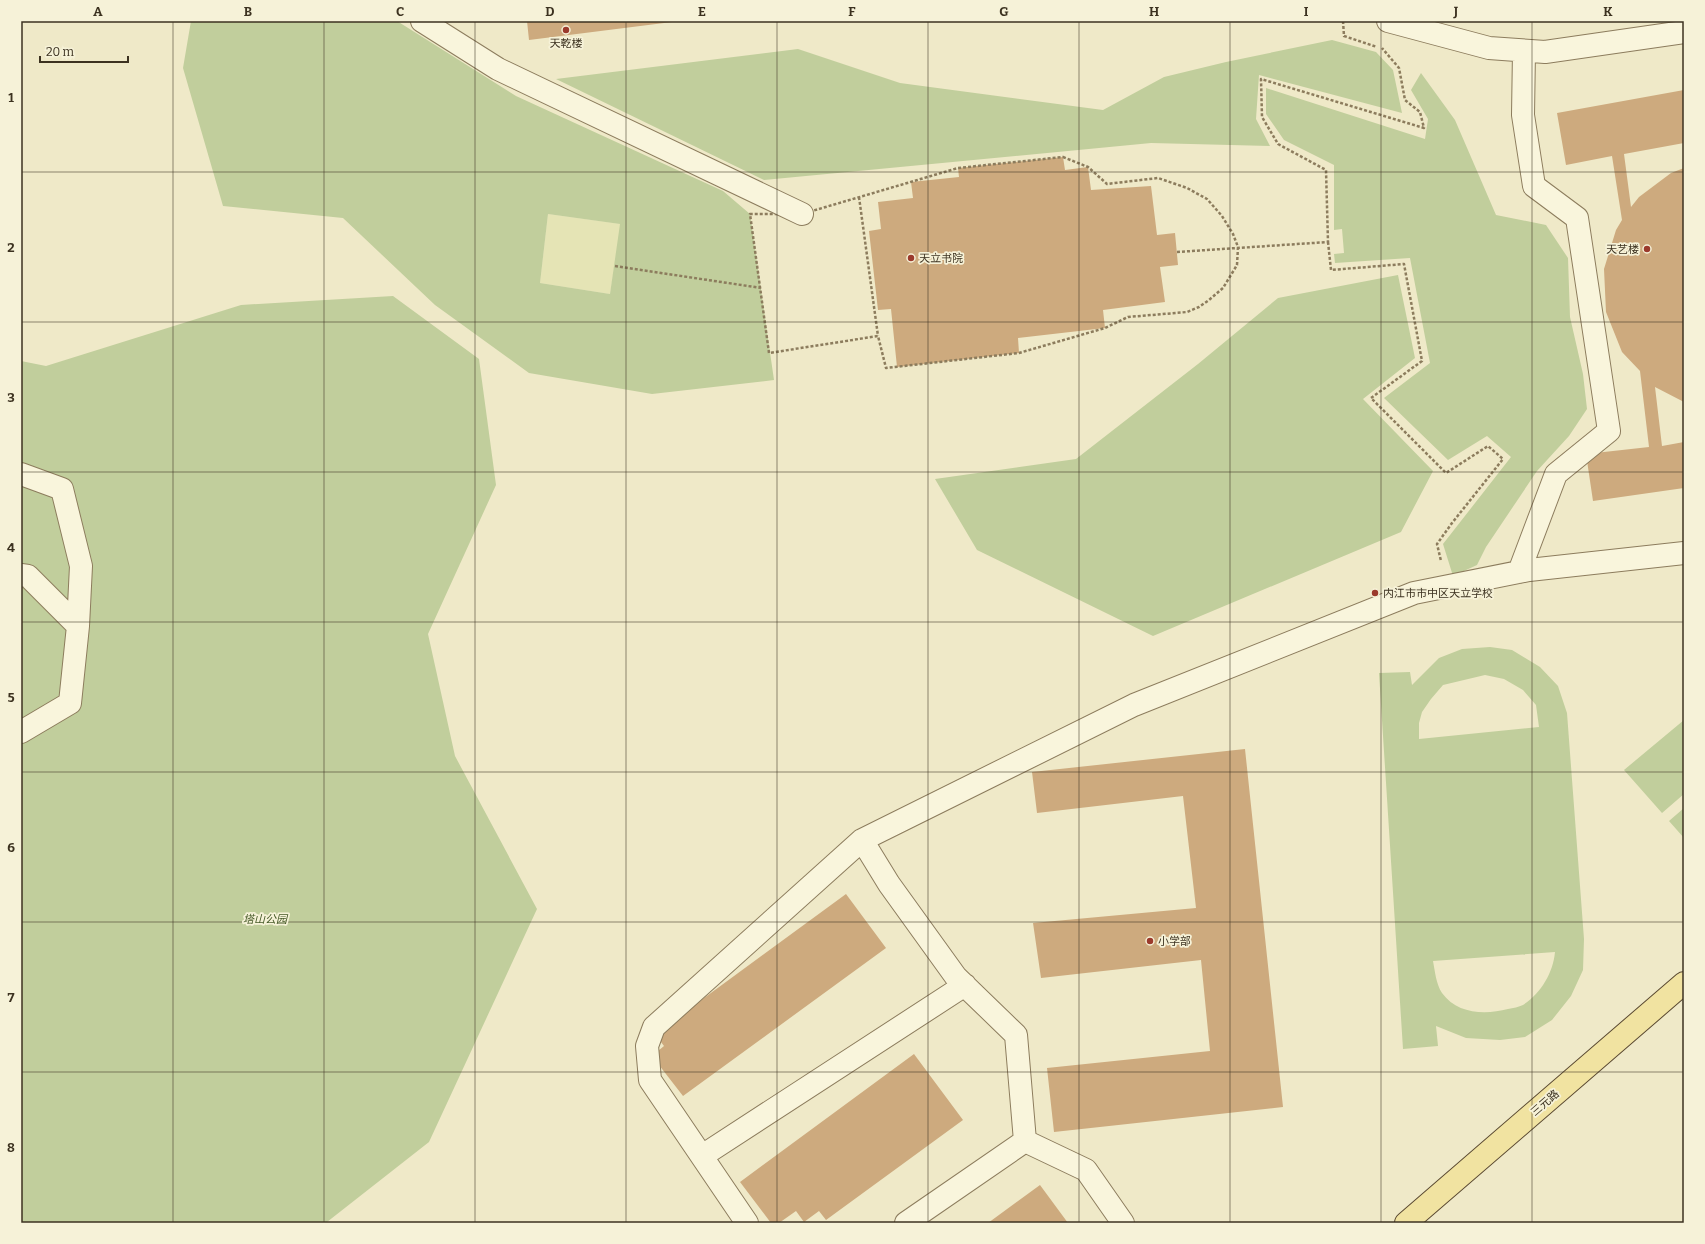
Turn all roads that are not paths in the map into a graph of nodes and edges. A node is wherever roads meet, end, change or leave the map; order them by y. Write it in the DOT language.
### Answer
graph roads {
  1 [pos="422,21"];
  2 [pos="1388,21"];
  3 [pos="1444,29"];
  4 [pos="1684,32"];
  5 [pos="1524,51"];
  6 [pos="802,214"];
  7 [pos="21,474"];
  8 [pos="1684,553"];
  9 [pos="1519,572"];
  10 [pos="21,575"];
  11 [pos="78,626"];
  12 [pos="21,732"];
  13 [pos="862,840"];
  14 [pos="1684,983"];
  15 [pos="965,985"];
  16 [pos="1025,1141"];
  17 [pos="702,1156"];
  18 [pos="747,1223"];
  19 [pos="906,1223"];
  20 [pos="1123,1223"];
  21 [pos="1406,1223"];
  1 -- 6 [label="street"];
  2 -- 3 [label="street"];
  3 -- 5 [label="street"];
  4 -- 5 [label="street"];
  5 -- 9 [label="street"];
  7 -- 11 [label="street"];
  8 -- 9 [label="street"];
  9 -- 13 [label="street"];
  10 -- 11 [label="street"];
  11 -- 12 [label="street"];
  13 -- 15 [label="street"];
  13 -- 17 [label="street"];
  14 -- 21 [label="main road, 三元路"];
  15 -- 16 [label="street"];
  15 -- 17 [label="street"];
  16 -- 19 [label="street"];
  16 -- 20 [label="street"];
  17 -- 18 [label="street"];
}
